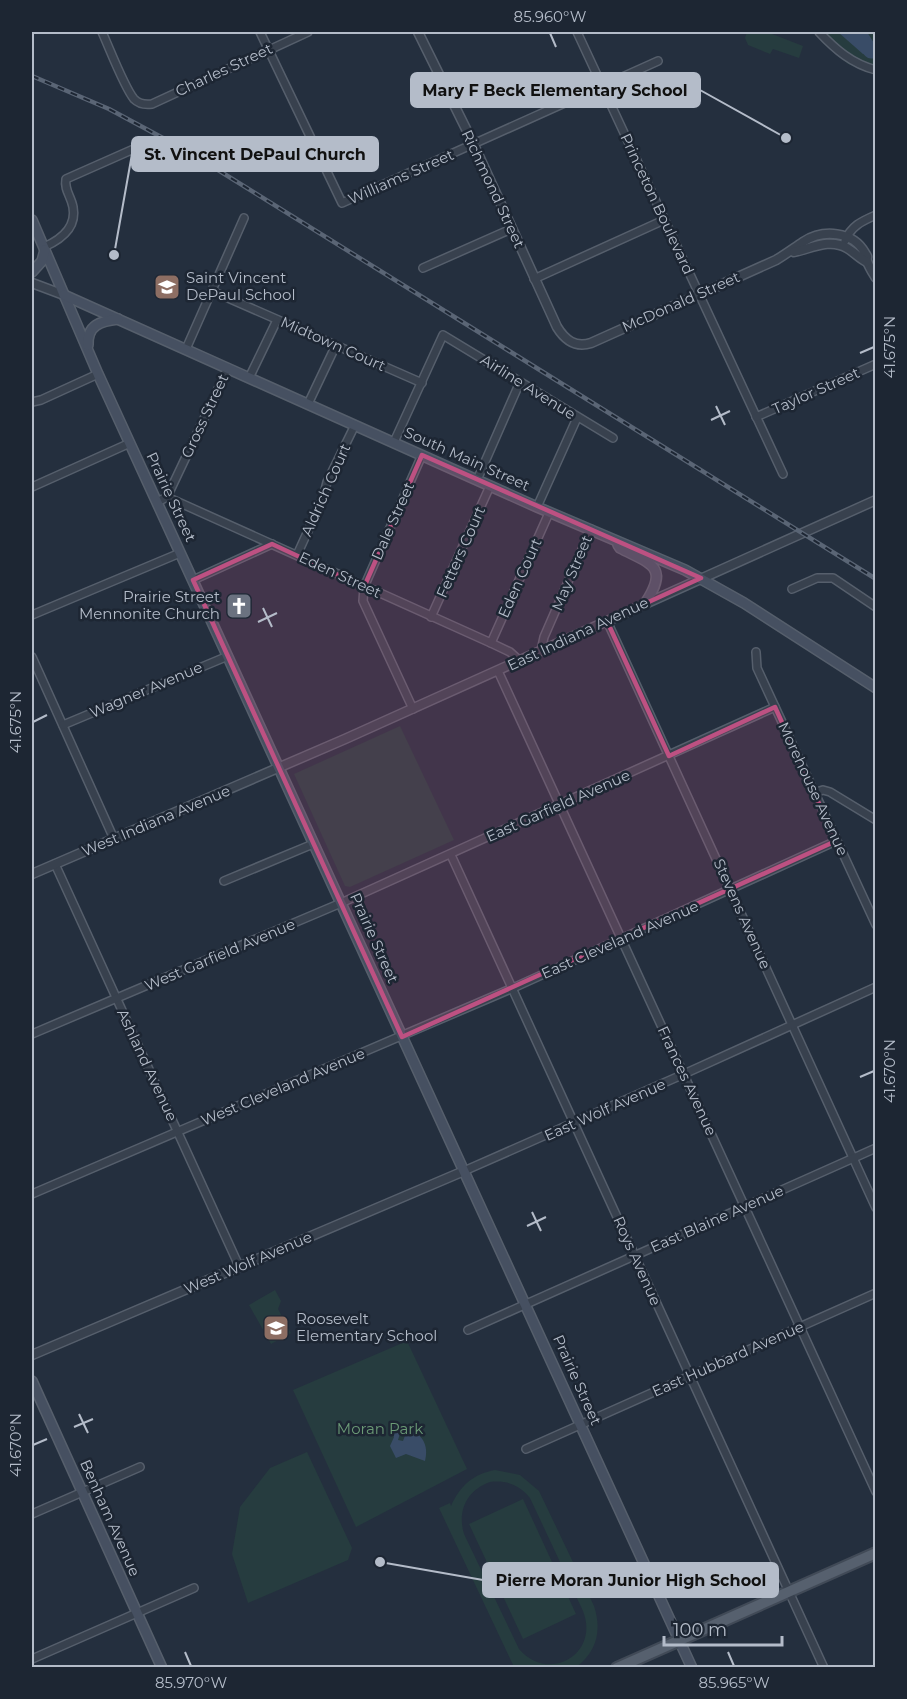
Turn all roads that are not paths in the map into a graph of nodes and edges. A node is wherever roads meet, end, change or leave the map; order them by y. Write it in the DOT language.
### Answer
graph roads {
  1 [pos="102,32"];
  2 [pos="260,32"];
  3 [pos="308,32"];
  4 [pos="418,32"];
  5 [pos="577,32"];
  6 [pos="819,32"];
  7 [pos="269,49"];
  8 [pos="658,61"];
  9 [pos="876,70"];
  10 [pos="603,86"];
  11 [pos="474,145"];
  12 [pos="136,148"];
  13 [pos="876,215"];
  14 [pos="244,218"];
  15 [pos="32,220"];
  16 [pos="664,220"];
  17 [pos="511,229"];
  18 [pos="847,236"];
  19 [pos="844,246"];
  20 [pos="44,248"];
  21 [pos="790,252"];
  22 [pos="867,262"];
  23 [pos="423,268"];
  24 [pos="32,272"];
  25 [pos="876,278"];
  26 [pos="534,279"];
  27 [pos="32,283"];
  28 [pos="212,291"];
  29 [pos="699,294"];
  30 [pos="64,295"];
  31 [pos="119,319"];
  32 [pos="277,320"];
  33 [pos="571,343"];
  34 [pos="336,345"];
  35 [pos="186,349"];
  36 [pos="88,350"];
  37 [pos="876,364"];
  38 [pos="228,368"];
  39 [pos="98,374"];
  40 [pos="249,378"];
  41 [pos="520,382"];
  42 [pos="422,383"];
  43 [pos="32,402"];
  44 [pos="308,404"];
  45 [pos="756,417"];
  46 [pos="578,418"];
  47 [pos="356,425"];
  48 [pos="613,438"];
  49 [pos="394,442"];
  50 [pos="130,443"];
  51 [pos="422,455"];
  52 [pos="783,474"];
  53 [pos="477,480"];
  54 [pos="490,486"];
  55 [pos="32,487"];
  56 [pos="167,497"];
  57 [pos="876,500"];
  58 [pos="157,502"];
  59 [pos="537,507"];
  60 [pos="549,513"];
  61 [pos="591,530"];
  62 [pos="615,540"];
  63 [pos="272,544"];
  64 [pos="180,553"];
  65 [pos="297,555"];
  66 [pos="700,578"];
  67 [pos="193,580"];
  68 [pos="363,587"];
  69 [pos="792,589"];
  70 [pos="646,602"];
  71 [pos="876,607"];
  72 [pos="32,615"];
  73 [pos="431,617"];
  74 [pos="607,621"];
  75 [pos="491,643"];
  76 [pos="541,651"];
  77 [pos="756,652"];
  78 [pos="228,656"];
  79 [pos="32,657"];
  80 [pos="520,661"];
  81 [pos="498,671"];
  82 [pos="876,688"];
  83 [pos="775,707"];
  84 [pos="413,709"];
  85 [pos="63,725"];
  86 [pos="669,756"];
  87 [pos="280,768"];
  88 [pos="814,793"];
  89 [pos="559,806"];
  90 [pos="876,820"];
  91 [pos="114,839"];
  92 [pos="836,841"];
  93 [pos="314,843"];
  94 [pos="451,855"];
  95 [pos="55,864"];
  96 [pos="32,874"];
  97 [pos="224,881"];
  98 [pos="731,889"];
  99 [pos="341,903"];
  100 [pos="876,925"];
  101 [pos="620,939"];
  102 [pos="876,987"];
  103 [pos="513,988"];
  104 [pos="116,999"];
  105 [pos="792,1024"];
  106 [pos="32,1034"];
  107 [pos="402,1036"];
  108 [pos="684,1074"];
  109 [pos="574,1124"];
  110 [pos="178,1131"];
  111 [pos="876,1148"];
  112 [pos="853,1158"];
  113 [pos="464,1171"];
  114 [pos="32,1194"];
  115 [pos="744,1207"];
  116 [pos="876,1208"];
  117 [pos="634,1256"];
  118 [pos="240,1266"];
  119 [pos="876,1293"];
  120 [pos="526,1305"];
  121 [pos="799,1328"];
  122 [pos="468,1330"];
  123 [pos="32,1354"];
  124 [pos="689,1377"];
  125 [pos="32,1381"];
  126 [pos="581,1425"];
  127 [pos="525,1449"];
  128 [pos="140,1467"];
  129 [pos="82,1492"];
  130 [pos="876,1492"];
  131 [pos="32,1514"];
  132 [pos="876,1553"];
  133 [pos="194,1588"];
  134 [pos="790,1591"];
  135 [pos="137,1613"];
  136 [pos="680,1640"];
  137 [pos="32,1659"];
  138 [pos="162,1668"];
  139 [pos="617,1668"];
  140 [pos="692,1668"];
  141 [pos="824,1668"];
  1 -- 7 [label="street, Charles Street"];
  2 -- 7 [label="street"];
  3 -- 7 [label="street, Charles Street"];
  4 -- 11 [label="street, Richmond Street"];
  5 -- 10 [label="street, Princeton Boulevard"];
  6 -- 9 [label="street"];
  7 -- 11 [label="street, Williams Street"];
  8 -- 10 [label="street, Williams Street"];
  10 -- 11 [label="street, Williams Street"];
  10 -- 16 [label="street, Princeton Boulevard"];
  11 -- 17 [label="street, Richmond Street"];
  12 -- 20 [label="street"];
  13 -- 18 [label="street"];
  14 -- 28 [label="street"];
  15 -- 20 [label="main road, Prairie Street"];
  16 -- 26 [label="street"];
  16 -- 29 [label="street, Princeton Boulevard"];
  17 -- 23 [label="street"];
  17 -- 26 [label="street, Richmond Street"];
  18 -- 19 [label="street"];
  18 -- 21 [label="street, McDonald Street"];
  18 -- 22 [label="street"];
  19 -- 21 [label="street, McDonald Street"];
  19 -- 22 [label="street"];
  20 -- 24 [label="main road"];
  20 -- 30 [label="main road, Prairie Street"];
  21 -- 29 [label="street, McDonald Street"];
  22 -- 25 [label="street"];
  26 -- 33 [label="street, Richmond Street"];
  27 -- 30 [label="street, South Main Street"];
  28 -- 32 [label="street, Midtown Court"];
  28 -- 35 [label="street"];
  29 -- 33 [label="street, McDonald Street"];
  29 -- 45 [label="street, Princeton Boulevard"];
  30 -- 31 [label="main road, South Main Street"];
  30 -- 36 [label="main road, Prairie Street"];
  31 -- 35 [label="main road, South Main Street"];
  31 -- 36 [label="main road"];
  32 -- 34 [label="street, Midtown Court"];
  32 -- 40 [label="street"];
  34 -- 42 [label="street, Midtown Court"];
  34 -- 44 [label="street"];
  35 -- 38 [label="main road, South Main Street"];
  36 -- 39 [label="main road, Prairie Street"];
  37 -- 45 [label="street, Taylor Street"];
  38 -- 40 [label="main road, South Main Street"];
  38 -- 56 [label="street, Gross Street"];
  39 -- 43 [label="street"];
  39 -- 50 [label="main road, Prairie Street"];
  40 -- 44 [label="main road, South Main Street"];
  41 -- 42 [label="street, Airline Avenue"];
  41 -- 46 [label="street, Airline Avenue"];
  41 -- 53 [label="street"];
  42 -- 49 [label="street"];
  44 -- 47 [label="main road, South Main Street"];
  45 -- 52 [label="street, Princeton Boulevard"];
  46 -- 48 [label="street, Airline Avenue"];
  46 -- 59 [label="street"];
  47 -- 49 [label="main road, South Main Street"];
  47 -- 65 [label="street, Aldrich Court"];
  49 -- 51 [label="main road, South Main Street"];
  50 -- 55 [label="street"];
  50 -- 58 [label="main road, Prairie Street"];
  51 -- 53 [label="main road, South Main Street"];
  51 -- 68 [label="street, Dale Street"];
  53 -- 54 [label="main road, South Main Street"];
  54 -- 59 [label="main road, South Main Street"];
  54 -- 73 [label="street, Fetters Court"];
  56 -- 58 [label="street"];
  56 -- 63 [label="street, Eden Street"];
  57 -- 66 [label="street, East Indiana Avenue"];
  58 -- 64 [label="main road, Prairie Street"];
  59 -- 60 [label="main road, South Main Street"];
  60 -- 61 [label="main road, South Main Street"];
  60 -- 75 [label="street, Eden Court"];
  61 -- 62 [label="main road, South Main Street"];
  61 -- 76 [label="street, May Street"];
  62 -- 66 [label="main road, South Main Street"];
  62 -- 70 [label="main road"];
  63 -- 65 [label="street, Eden Street"];
  63 -- 67 [label="street"];
  64 -- 67 [label="main road, Prairie Street"];
  64 -- 72 [label="street"];
  65 -- 68 [label="street, Eden Street"];
  66 -- 70 [label="street, East Indiana Avenue"];
  66 -- 82 [label="main road, South Main Street"];
  67 -- 78 [label="main road, Prairie Street"];
  68 -- 73 [label="street, Eden Street"];
  68 -- 84 [label="street"];
  69 -- 71 [label="street"];
  70 -- 74 [label="street, East Indiana Avenue"];
  73 -- 75 [label="street, Eden Street"];
  74 -- 76 [label="street, East Indiana Avenue"];
  74 -- 86 [label="street, Stevens Avenue"];
  75 -- 80 [label="street, Eden Street"];
  76 -- 80 [label="street, East Indiana Avenue"];
  77 -- 83 [label="street, Morehouse Avenue"];
  78 -- 85 [label="street, Wagner Avenue"];
  78 -- 87 [label="main road, Prairie Street"];
  79 -- 85 [label="street"];
  80 -- 81 [label="street, East Indiana Avenue"];
  81 -- 84 [label="street, East Indiana Avenue"];
  81 -- 89 [label="street, Frances Avenue"];
  83 -- 86 [label="street, East Garfield Avenue"];
  83 -- 88 [label="street, Morehouse Avenue"];
  84 -- 87 [label="street, East Indiana Avenue"];
  85 -- 91 [label="street"];
  86 -- 89 [label="street, East Garfield Avenue"];
  86 -- 98 [label="street, Stevens Avenue"];
  87 -- 91 [label="street, West Indiana Avenue"];
  87 -- 93 [label="main road, Prairie Street"];
  88 -- 90 [label="street"];
  88 -- 92 [label="street, Morehouse Avenue"];
  89 -- 94 [label="street, East Garfield Avenue"];
  89 -- 101 [label="street, Frances Avenue"];
  91 -- 95 [label="street, West Indiana Avenue"];
  92 -- 98 [label="street, East Cleveland Avenue"];
  92 -- 100 [label="street, Morehouse Avenue"];
  93 -- 97 [label="street"];
  93 -- 99 [label="main road, Prairie Street"];
  94 -- 99 [label="street, East Garfield Avenue"];
  94 -- 103 [label="street, Roys Avenue"];
  95 -- 96 [label="street, West Indiana Avenue"];
  95 -- 104 [label="street, Ashland Avenue"];
  98 -- 101 [label="street, East Cleveland Avenue"];
  98 -- 105 [label="street, Stevens Avenue"];
  99 -- 104 [label="street, West Garfield Avenue"];
  99 -- 107 [label="main road, Prairie Street"];
  101 -- 103 [label="street, East Cleveland Avenue"];
  101 -- 108 [label="street, Frances Avenue"];
  102 -- 105 [label="street, East Wolf Avenue"];
  103 -- 107 [label="street, East Cleveland Avenue"];
  103 -- 109 [label="street, Roys Avenue"];
  104 -- 106 [label="street, West Garfield Avenue"];
  104 -- 110 [label="street, Ashland Avenue"];
  105 -- 108 [label="street, East Wolf Avenue"];
  105 -- 112 [label="street, Stevens Avenue"];
  107 -- 110 [label="street, West Cleveland Avenue"];
  107 -- 113 [label="main road, Prairie Street"];
  108 -- 109 [label="street, East Wolf Avenue"];
  108 -- 115 [label="street, Frances Avenue"];
  109 -- 113 [label="street, East Wolf Avenue"];
  109 -- 117 [label="street, Roys Avenue"];
  110 -- 114 [label="street, West Cleveland Avenue"];
  110 -- 118 [label="street, Ashland Avenue"];
  111 -- 112 [label="street, East Blaine Avenue"];
  112 -- 115 [label="street, East Blaine Avenue"];
  112 -- 116 [label="street, Stevens Avenue"];
  113 -- 118 [label="street, West Wolf Avenue"];
  113 -- 120 [label="main road, Prairie Street"];
  115 -- 117 [label="street, East Blaine Avenue"];
  115 -- 121 [label="street, Frances Avenue"];
  117 -- 120 [label="street, East Blaine Avenue"];
  117 -- 124 [label="street, Roys Avenue"];
  118 -- 123 [label="street, West Wolf Avenue"];
  119 -- 121 [label="street, East Hubbard Avenue"];
  120 -- 122 [label="street, East Blaine Avenue"];
  120 -- 126 [label="main road, Prairie Street"];
  121 -- 124 [label="street, East Hubbard Avenue"];
  121 -- 130 [label="street, Frances Avenue"];
  124 -- 126 [label="street, East Hubbard Avenue"];
  124 -- 134 [label="street, Roys Avenue"];
  125 -- 129 [label="main road, Benham Avenue"];
  126 -- 127 [label="street, East Hubbard Avenue"];
  126 -- 136 [label="main road, Prairie Street"];
  128 -- 129 [label="street"];
  129 -- 131 [label="street"];
  129 -- 135 [label="main road, Benham Avenue"];
  132 -- 134 [label="main road"];
  133 -- 135 [label="street"];
  134 -- 136 [label="main road"];
  134 -- 141 [label="street, Roys Avenue"];
  135 -- 137 [label="street"];
  135 -- 138 [label="main road, Benham Avenue"];
  136 -- 139 [label="main road"];
  136 -- 140 [label="main road, Prairie Street"];
}
